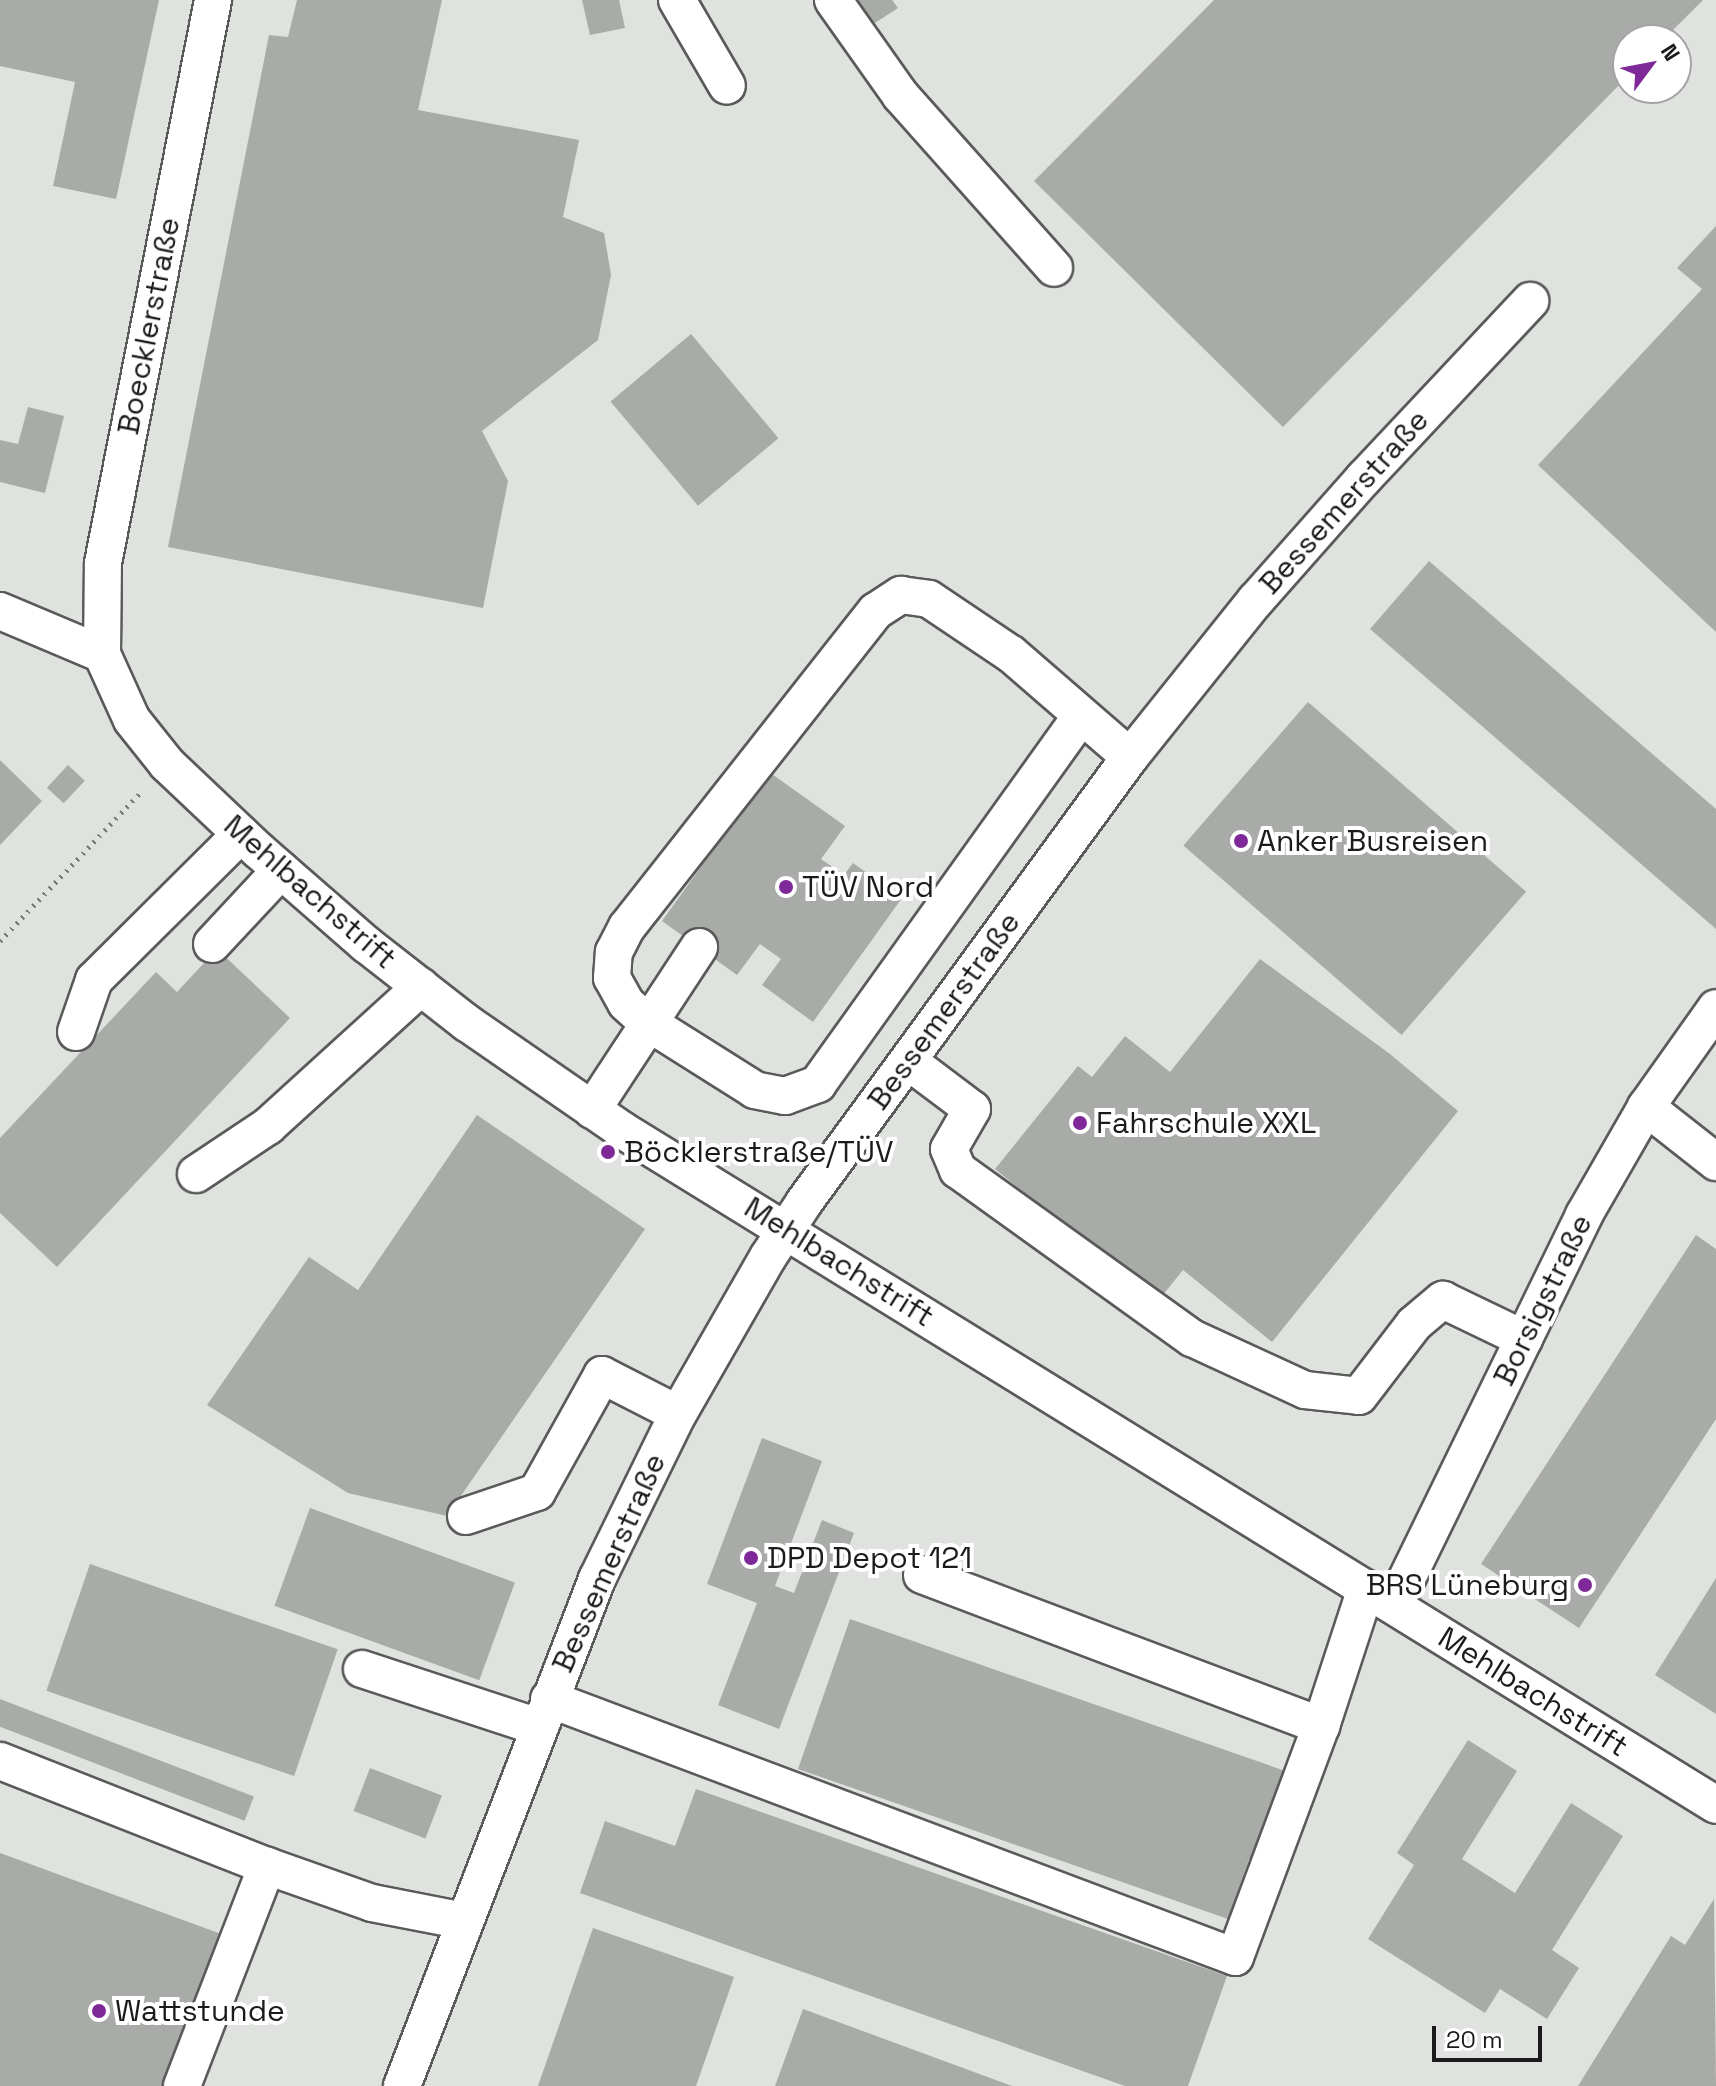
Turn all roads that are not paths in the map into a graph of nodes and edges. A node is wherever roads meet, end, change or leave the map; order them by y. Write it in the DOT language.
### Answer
graph roads {
  1 [pos="213,0"];
  2 [pos="677,0"];
  3 [pos="833,0"];
  4 [pos="727,86"];
  5 [pos="1054,268"];
  6 [pos="1530,301"];
  7 [pos="0,611"];
  8 [pos="102,654"];
  9 [pos="1081,716"];
  10 [pos="1130,757"];
  11 [pos="241,834"];
  12 [pos="281,870"];
  13 [pos="212,944"];
  14 [pos="699,947"];
  15 [pos="421,987"];
  16 [pos="1710,997"];
  17 [pos="647,1022"];
  18 [pos="76,1032"];
  19 [pos="908,1061"];
  20 [pos="1646,1107"];
  21 [pos="592,1110"];
  22 [pos="1716,1162"];
  23 [pos="196,1174"];
  24 [pos="787,1229"];
  25 [pos="1524,1339"];
  26 [pos="678,1414"];
  27 [pos="466,1516"];
  28 [pos="922,1575"];
  29 [pos="1380,1596"];
  30 [pos="362,1669"];
  31 [pos="543,1713"];
  32 [pos="1321,1726"];
  33 [pos="0,1761"];
  34 [pos="1716,1805"];
  35 [pos="267,1866"];
  36 [pos="465,1921"];
  37 [pos="182,2086"];
  38 [pos="402,2086"];
  1 -- 8 [label="street, Boecklerstraße"];
  2 -- 4 [label="street"];
  3 -- 5 [label="street"];
  6 -- 10 [label="street, Bessemerstraße"];
  7 -- 8 [label="street"];
  8 -- 11 [label="street, Mehlbachstrift"];
  9 -- 10 [label="street"];
  9 -- 17 [label="street"];
  9 -- 17 [label="street"];
  10 -- 19 [label="street, Bessemerstraße"];
  11 -- 12 [label="street, Mehlbachstrift"];
  11 -- 18 [label="street"];
  12 -- 13 [label="street"];
  12 -- 15 [label="street, Mehlbachstrift"];
  14 -- 17 [label="street"];
  15 -- 21 [label="street, Mehlbachstrift"];
  15 -- 23 [label="street"];
  16 -- 20 [label="street, Borsigstraße"];
  17 -- 21 [label="street"];
  19 -- 24 [label="street, Bessemerstraße"];
  19 -- 25 [label="street"];
  20 -- 22 [label="street"];
  20 -- 25 [label="street, Borsigstraße"];
  21 -- 24 [label="street, Mehlbachstrift"];
  24 -- 26 [label="street, Bessemerstraße"];
  24 -- 29 [label="street, Mehlbachstrift"];
  25 -- 29 [label="street, Borsigstraße"];
  26 -- 27 [label="street"];
  26 -- 31 [label="street, Bessemerstraße"];
  28 -- 32 [label="street"];
  29 -- 32 [label="street, Borsigstraße"];
  29 -- 34 [label="street, Mehlbachstrift"];
  30 -- 31 [label="street"];
  31 -- 32 [label="street, Borsigstraße"];
  31 -- 36 [label="street, Bessemerstraße"];
  33 -- 35 [label="street"];
  35 -- 36 [label="street"];
  35 -- 37 [label="street"];
  36 -- 38 [label="street, Bessemerstraße"];
}
